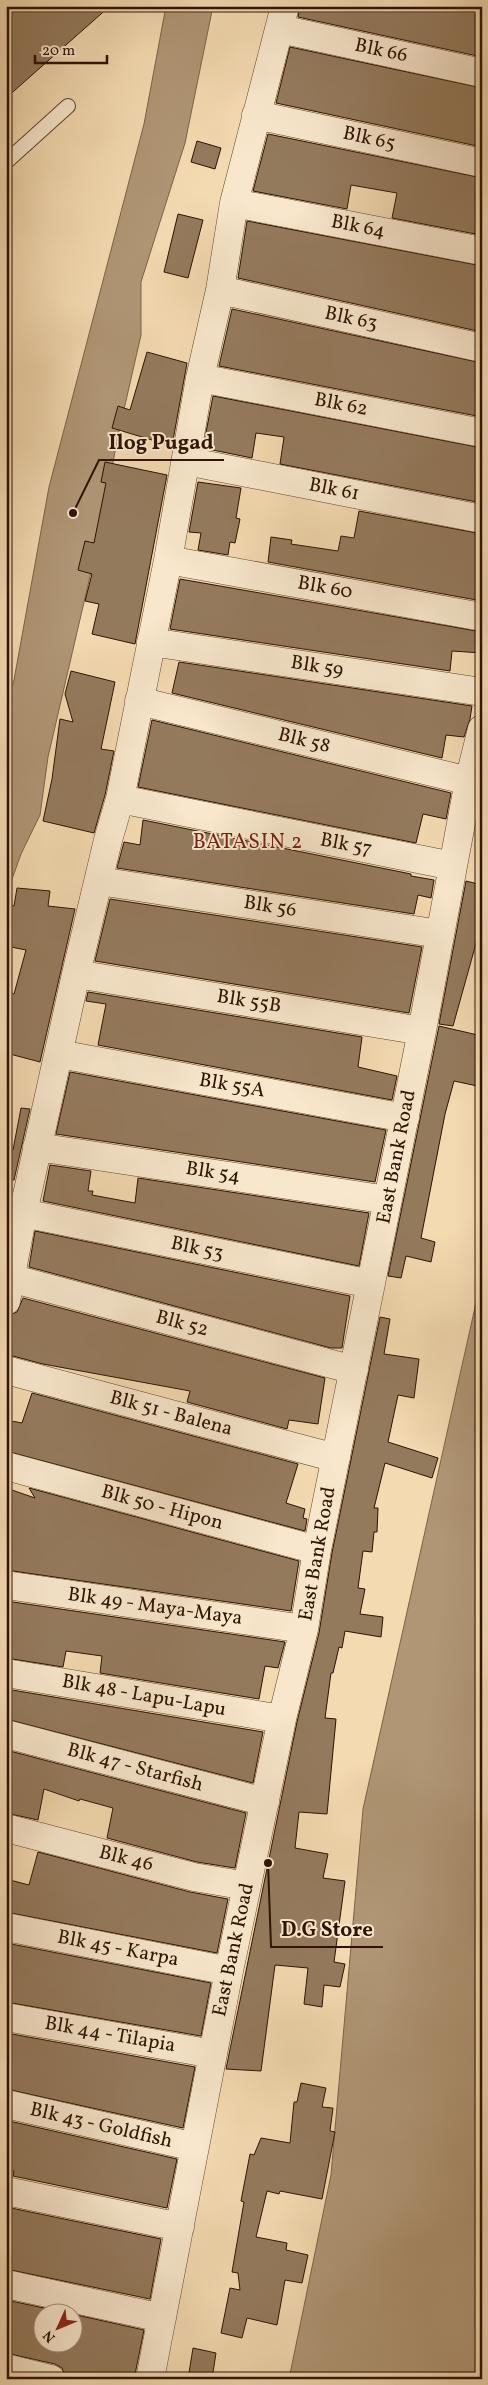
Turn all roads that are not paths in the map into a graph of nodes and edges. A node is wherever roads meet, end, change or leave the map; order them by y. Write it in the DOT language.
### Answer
graph roads {
  1 [pos="282,18"];
  2 [pos="482,72"];
  3 [pos="68,106"];
  4 [pos="256,115"];
  5 [pos="6,162"];
  6 [pos="482,162"];
  7 [pos="234,203"];
  8 [pos="482,251"];
  9 [pos="220,290"];
  10 [pos="482,348"];
  11 [pos="200,378"];
  12 [pos="482,432"];
  13 [pos="186,461"];
  14 [pos="482,519"];
  15 [pos="168,560"];
  16 [pos="482,617"];
  17 [pos="151,642"];
  18 [pos="482,692"];
  19 [pos="139,701"];
  20 [pos="482,729"];
  21 [pos="469,781"];
  22 [pos="120,799"];
  23 [pos="453,866"];
  24 [pos="99,881"];
  25 [pos="440,934"];
  26 [pos="76,974"];
  27 [pos="422,1031"];
  28 [pos="59,1054"];
  29 [pos="405,1118"];
  30 [pos="37,1146"];
  31 [pos="388,1200"];
  32 [pos="23,1213"];
  33 [pos="371,1284"];
  34 [pos="8,1289"];
  35 [pos="6,1370"];
  36 [pos="354,1370"];
  37 [pos="336,1458"];
  38 [pos="6,1466"];
  39 [pos="317,1550"];
  40 [pos="6,1585"];
  41 [pos="304,1629"];
  42 [pos="6,1673"];
  43 [pos="282,1719"];
  44 [pos="6,1734"];
  45 [pos="265,1802"];
  46 [pos="6,1828"];
  47 [pos="247,1886"];
  48 [pos="6,1927"];
  49 [pos="229,1971"];
  50 [pos="6,2017"];
  51 [pos="213,2054"];
  52 [pos="6,2104"];
  53 [pos="195,2147"];
  54 [pos="6,2190"];
  55 [pos="180,2227"];
  56 [pos="6,2284"];
  57 [pos="162,2318"];
  58 [pos="6,2368"];
  59 [pos="51,2379"];
  60 [pos="150,2379"];
  1 -- 2 [label="street, Blk 66"];
  1 -- 4 [label="street"];
  3 -- 5 [label="lane"];
  4 -- 6 [label="street, Blk 65"];
  4 -- 7 [label="street"];
  7 -- 8 [label="street, Blk 64"];
  7 -- 9 [label="street"];
  9 -- 10 [label="street, Blk 63"];
  9 -- 11 [label="street"];
  11 -- 12 [label="street, Blk 62"];
  11 -- 13 [label="street"];
  13 -- 14 [label="street, Blk 61"];
  13 -- 15 [label="street"];
  15 -- 16 [label="street, Blk 60"];
  15 -- 17 [label="street"];
  17 -- 18 [label="street, Blk 59"];
  17 -- 19 [label="street"];
  19 -- 21 [label="street, Blk 58"];
  19 -- 22 [label="street"];
  20 -- 21 [label="street, East Bank Road"];
  21 -- 23 [label="street, East Bank Road"];
  22 -- 23 [label="street, Blk 57"];
  22 -- 24 [label="street"];
  23 -- 25 [label="street, East Bank Road"];
  24 -- 25 [label="street, Blk 56"];
  24 -- 26 [label="street"];
  25 -- 27 [label="street, East Bank Road"];
  26 -- 27 [label="street, Blk 55B"];
  26 -- 28 [label="street"];
  27 -- 29 [label="street, East Bank Road"];
  28 -- 29 [label="street, Blk 55A"];
  28 -- 30 [label="street"];
  29 -- 31 [label="street, East Bank Road"];
  30 -- 31 [label="street, Blk 54"];
  30 -- 32 [label="street"];
  31 -- 33 [label="street, East Bank Road"];
  32 -- 33 [label="street, Blk 53"];
  32 -- 34 [label="street"];
  33 -- 36 [label="street, East Bank Road"];
  34 -- 36 [label="street, Blk 52"];
  35 -- 37 [label="street, Blk 51 - Balena"];
  36 -- 37 [label="street, East Bank Road"];
  37 -- 39 [label="street, East Bank Road"];
  38 -- 39 [label="street, Blk 50 - Hipon"];
  39 -- 41 [label="street, East Bank Road"];
  40 -- 41 [label="street, Blk 49 - Maya-Maya"];
  41 -- 43 [label="street, East Bank Road"];
  42 -- 43 [label="street, Blk 48 - Lapu-Lapu"];
  43 -- 45 [label="street, East Bank Road"];
  44 -- 45 [label="street, Blk 47 - Starfish"];
  45 -- 47 [label="street, East Bank Road"];
  46 -- 47 [label="street, Blk 46"];
  47 -- 49 [label="street, East Bank Road"];
  48 -- 49 [label="street, Blk 45 - Karpa"];
  49 -- 51 [label="street, East Bank Road"];
  50 -- 51 [label="street, Blk 44 - Tilapia"];
  51 -- 53 [label="street, East Bank Road"];
  52 -- 53 [label="street, Blk 43 - Goldfish"];
  53 -- 55 [label="street, East Bank Road"];
  54 -- 55 [label="street"];
  55 -- 57 [label="street, East Bank Road"];
  56 -- 57 [label="street"];
  57 -- 60 [label="street, East Bank Road"];
  58 -- 59 [label="street"];
}
